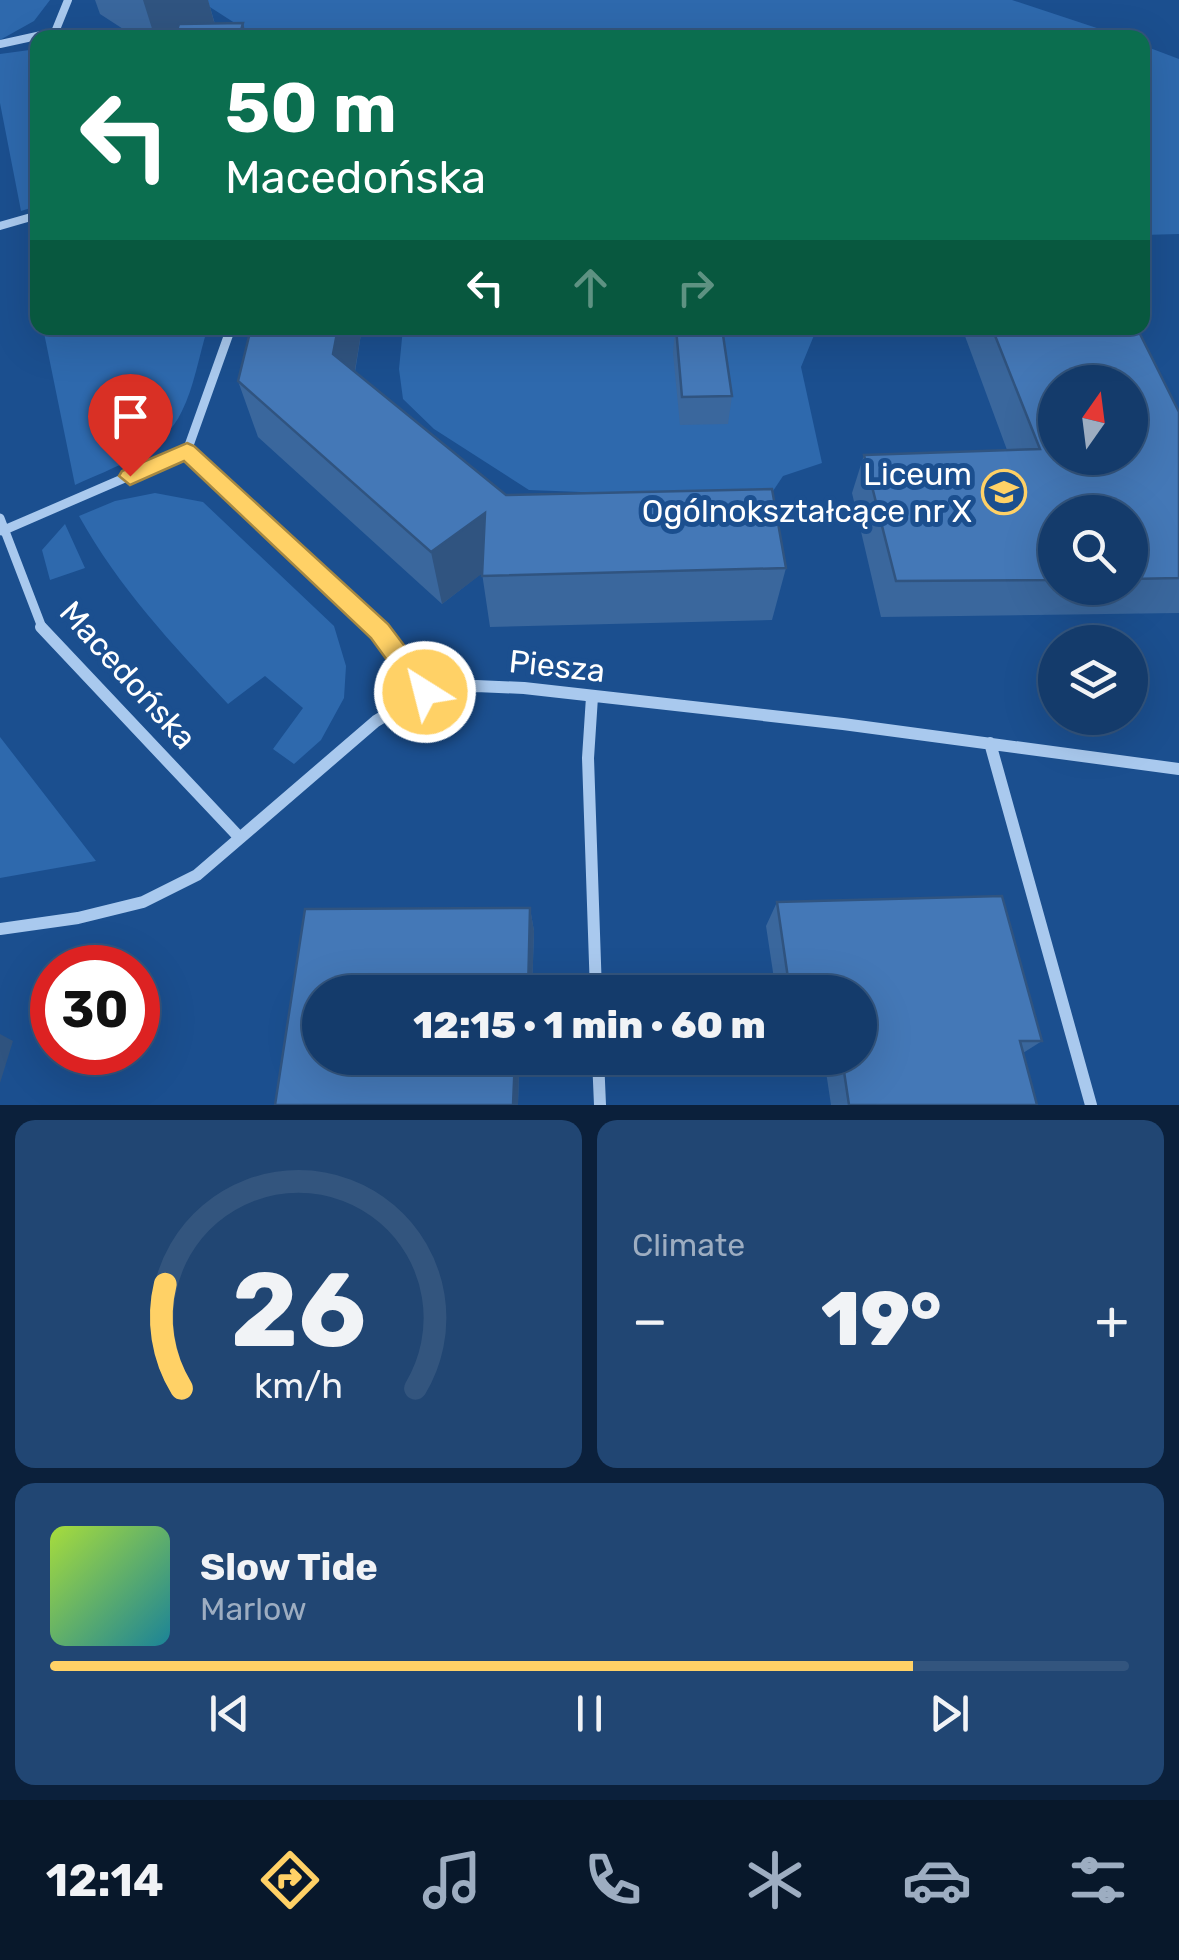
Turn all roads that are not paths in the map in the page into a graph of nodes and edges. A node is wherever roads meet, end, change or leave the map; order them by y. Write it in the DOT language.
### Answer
graph roads {
  1 [pos="68,0"];
  2 [pos="56,30"];
  3 [pos="30,37"];
  4 [pos="0,44"];
  5 [pos="30,218"];
  6 [pos="0,226"];
  7 [pos="228,335"];
  8 [pos="187,451"];
  9 [pos="1,525"];
  10 [pos="425,692"];
  11 [pos="592,697"];
  12 [pos="990,743"];
  13 [pos="1179,769"];
  14 [pos="240,838"];
  15 [pos="0,930"];
  16 [pos="595,975"];
  17 [pos="599,1075"];
  18 [pos="600,1105"];
  19 [pos="1091,1105"];
  1 -- 2 [label="street"];
  3 -- 4 [label="street"];
  5 -- 6 [label="street"];
  7 -- 8 [label="street"];
  8 -- 9 [label="street, Macedońska"];
  8 -- 10 [label="street"];
  9 -- 14 [label="street, Macedońska"];
  10 -- 11 [label="street, Piesza"];
  10 -- 14 [label="street, Piesza"];
  11 -- 12 [label="street, Piesza"];
  11 -- 16 [label="street"];
  12 -- 13 [label="street, Piesza"];
  12 -- 19 [label="street"];
  14 -- 15 [label="street, Piesza"];
  17 -- 18 [label="street"];
}
